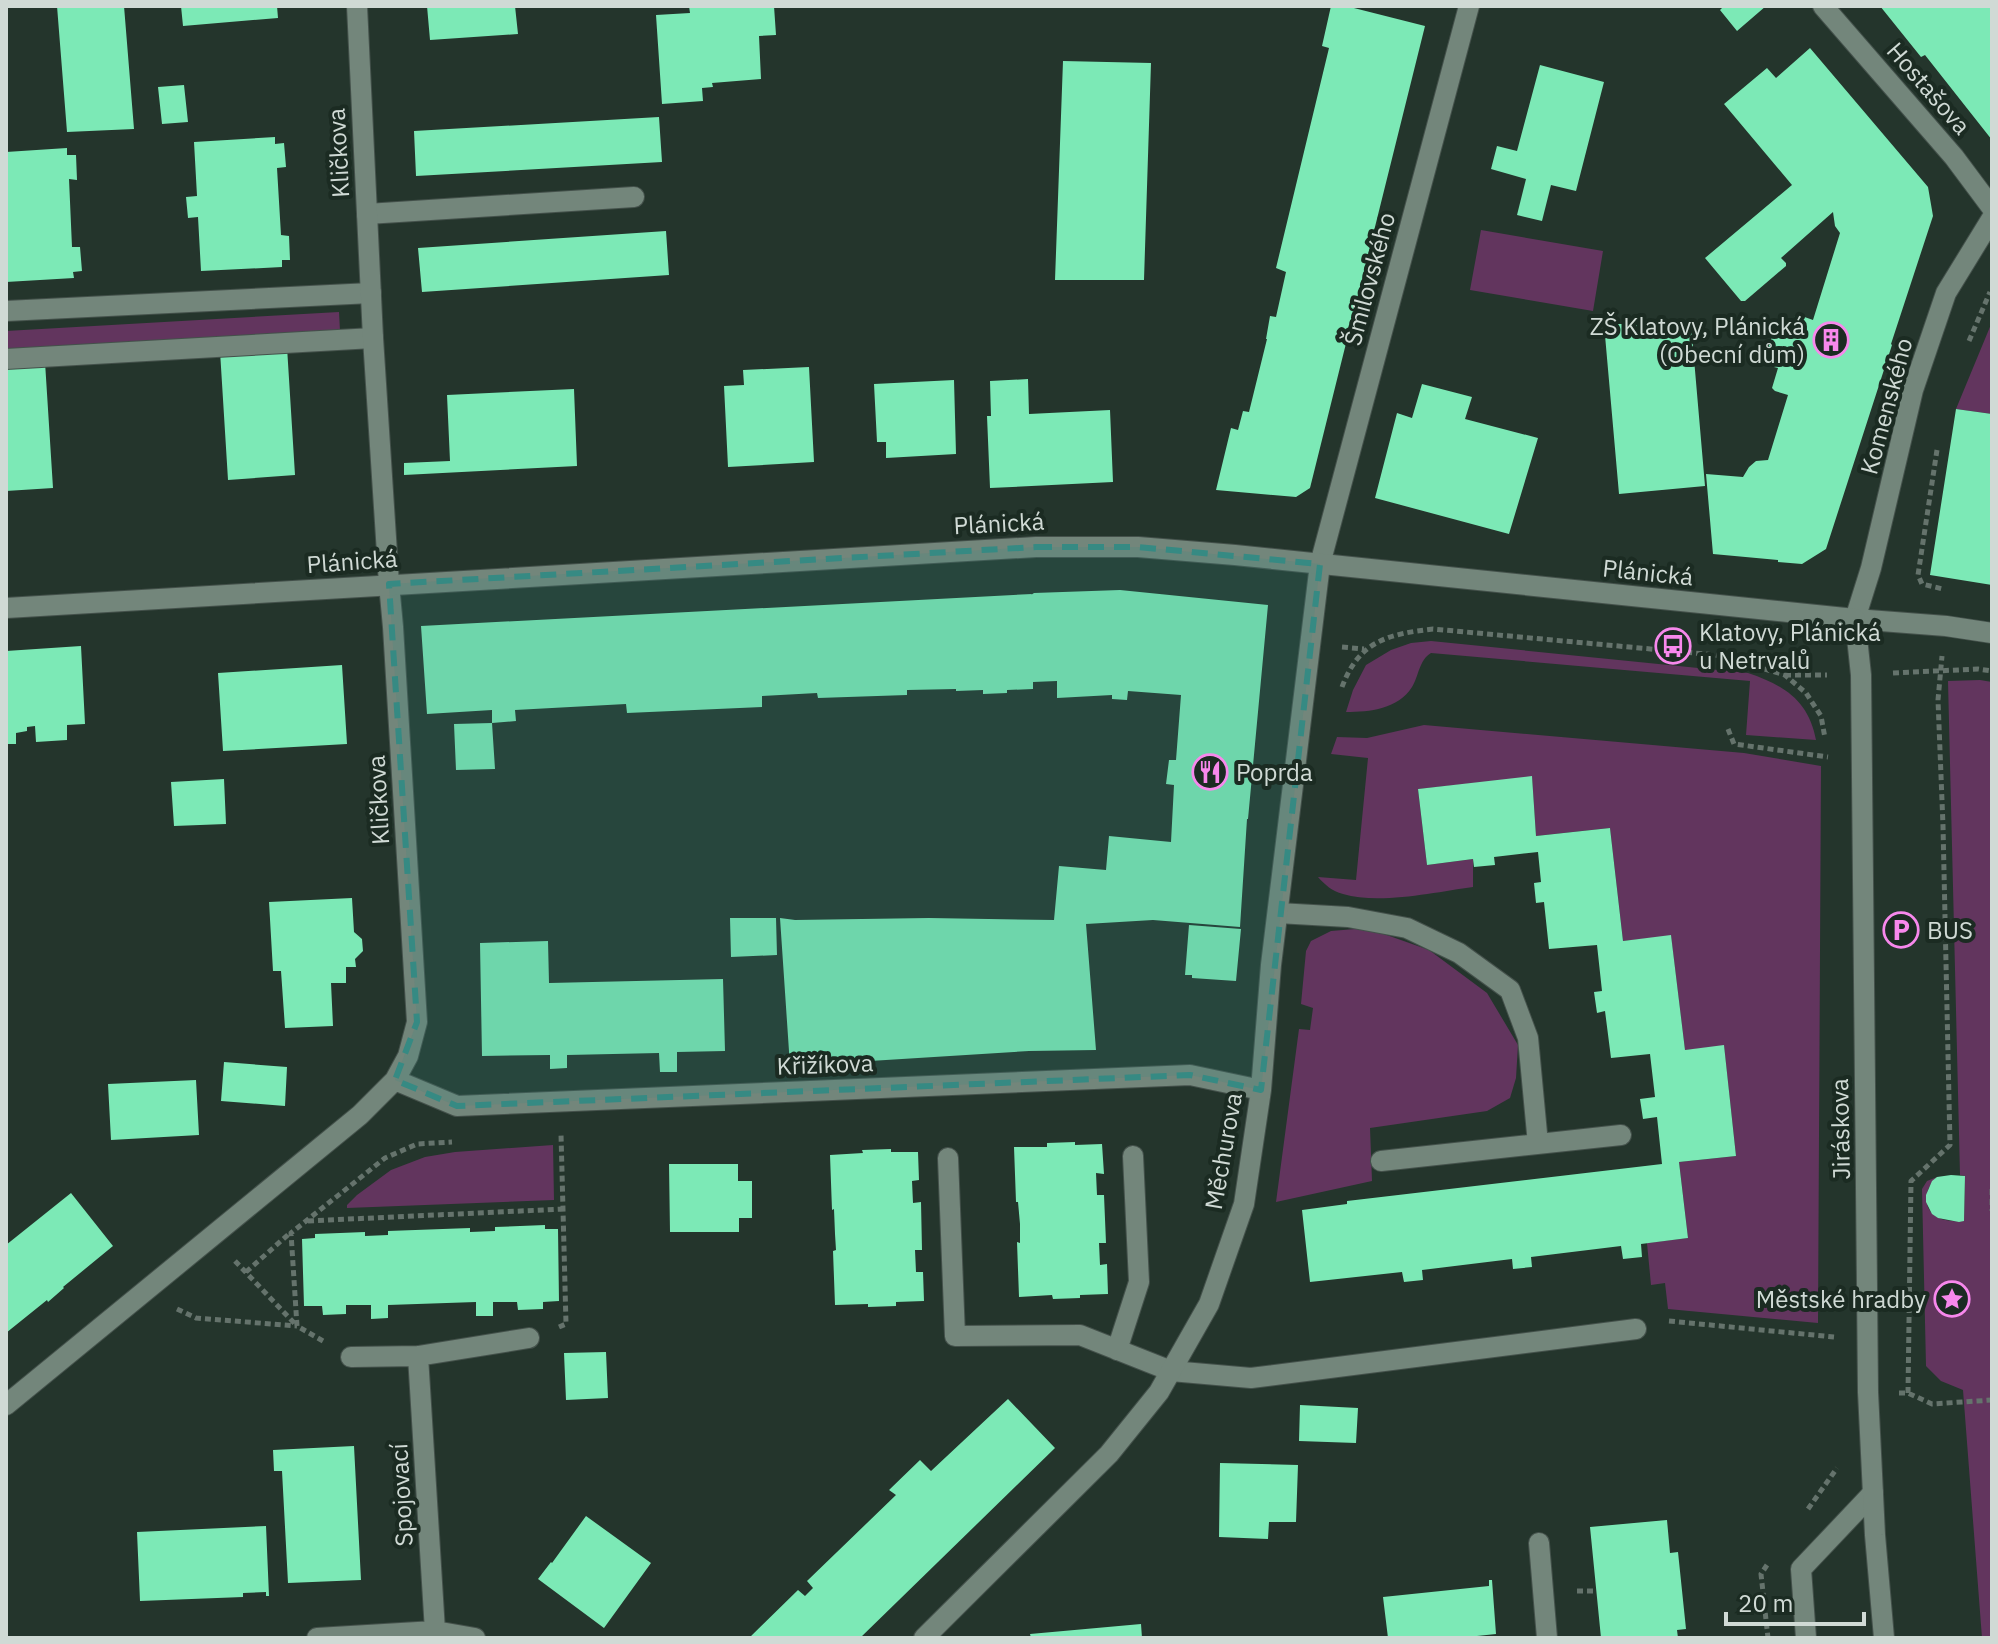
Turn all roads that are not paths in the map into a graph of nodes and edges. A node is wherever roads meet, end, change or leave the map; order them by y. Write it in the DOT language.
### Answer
graph roads {
  1 [pos="357,6"];
  2 [pos="1469,6"];
  3 [pos="1823,6"];
  4 [pos="634,197"];
  5 [pos="1992,208"];
  6 [pos="367,214"];
  7 [pos="1992,218"];
  8 [pos="371,293"];
  9 [pos="6,311"];
  10 [pos="373,338"];
  11 [pos="6,359"];
  12 [pos="1320,564"];
  13 [pos="389,584"];
  14 [pos="6,608"];
  15 [pos="1855,619"];
  16 [pos="1992,633"];
  17 [pos="1278,913"];
  18 [pos="395,1080"];
  19 [pos="1261,1090"];
  20 [pos="1621,1135"];
  21 [pos="1538,1144"];
  22 [pos="1133,1156"];
  23 [pos="948,1158"];
  24 [pos="1381,1161"];
  25 [pos="1636,1329"];
  26 [pos="529,1338"];
  27 [pos="1117,1350"];
  28 [pos="418,1356"];
  29 [pos="351,1357"];
  30 [pos="1171,1371"];
  31 [pos="6,1405"];
  32 [pos="1873,1493"];
  33 [pos="1539,1543"];
  34 [pos="435,1631"];
  35 [pos="317,1638"];
  36 [pos="475,1638"];
  37 [pos="924,1638"];
  38 [pos="1547,1638"];
  39 [pos="1806,1638"];
  40 [pos="1884,1638"];
  1 -- 6 [label="street, Kličkova"];
  2 -- 12 [label="street, Šmilovského"];
  3 -- 5 [label="street, Hostašova"];
  4 -- 6 [label="street"];
  6 -- 8 [label="street, Kličkova"];
  7 -- 15 [label="street, Komenského"];
  8 -- 9 [label="street"];
  8 -- 10 [label="street, Kličkova"];
  10 -- 11 [label="street"];
  10 -- 13 [label="street, Kličkova"];
  12 -- 13 [label="street, Plánická"];
  12 -- 15 [label="street, Plánická"];
  12 -- 17 [label="street, Měchurova"];
  13 -- 14 [label="street, Plánická"];
  13 -- 18 [label="street, Kličkova"];
  15 -- 16 [label="street, Plánická"];
  15 -- 32 [label="street, Jiráskova"];
  17 -- 19 [label="street, Měchurova"];
  17 -- 21 [label="street"];
  18 -- 19 [label="street, Křižíkova"];
  18 -- 31 [label="street, Kličkova"];
  19 -- 30 [label="street, Měchurova"];
  20 -- 21 [label="street"];
  21 -- 24 [label="street"];
  22 -- 27 [label="street"];
  23 -- 27 [label="street"];
  25 -- 30 [label="street"];
  26 -- 28 [label="street"];
  27 -- 30 [label="street"];
  28 -- 29 [label="street"];
  28 -- 34 [label="street, Spojovací"];
  30 -- 37 [label="street, Měchurova"];
  32 -- 39 [label="street"];
  32 -- 40 [label="street, Jiráskova"];
  33 -- 38 [label="street"];
  34 -- 35 [label="street"];
  34 -- 36 [label="street"];
}
